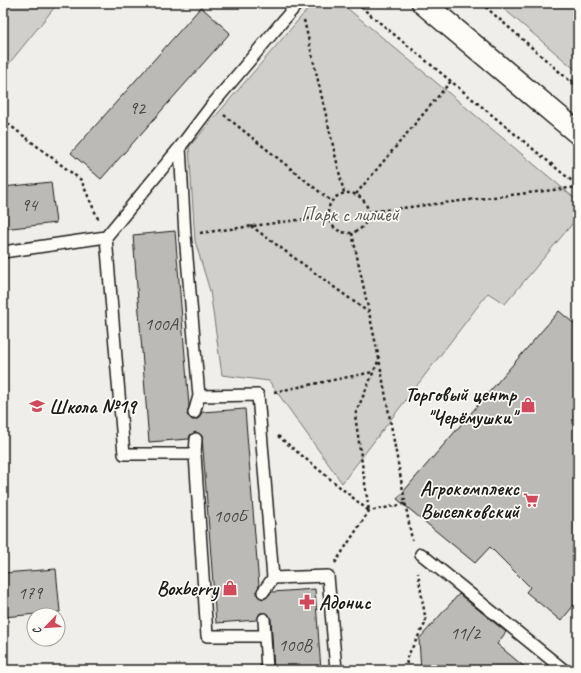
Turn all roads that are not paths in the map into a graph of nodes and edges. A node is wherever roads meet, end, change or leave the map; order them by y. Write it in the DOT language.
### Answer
graph roads {
  1 [pos="298,3"];
  2 [pos="423,3"];
  3 [pos="578,133"];
  4 [pos="180,147"];
  5 [pos="106,237"];
  6 [pos="3,252"];
  7 [pos="199,396"];
  8 [pos="194,413"];
  9 [pos="196,439"];
  10 [pos="195,454"];
  11 [pos="421,554"];
  12 [pos="273,578"];
  13 [pos="263,592"];
  14 [pos="264,619"];
  15 [pos="265,636"];
  16 [pos="267,670"];
  17 [pos="336,670"];
  18 [pos="564,670"];
  1 -- 4 [label="lane"];
  2 -- 3 [label="main road"];
  4 -- 5 [label="lane"];
  4 -- 7 [label="lane"];
  5 -- 6 [label="lane"];
  5 -- 10 [label="lane"];
  7 -- 8 [label="lane"];
  7 -- 12 [label="lane"];
  9 -- 10 [label="lane"];
  10 -- 15 [label="lane"];
  11 -- 18 [label="lane"];
  12 -- 13 [label="lane"];
  12 -- 17 [label="lane"];
  14 -- 15 [label="lane"];
  15 -- 16 [label="lane"];
}
